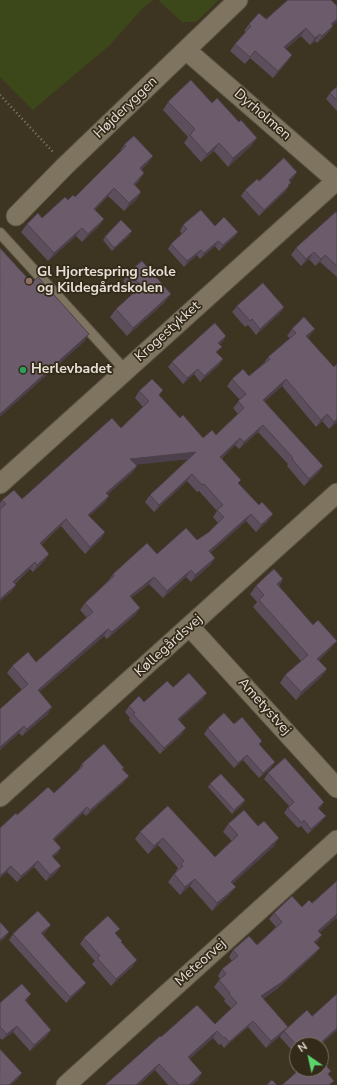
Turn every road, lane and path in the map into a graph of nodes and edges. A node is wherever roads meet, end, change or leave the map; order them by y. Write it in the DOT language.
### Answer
graph roads {
  1 [pos="238,0"];
  2 [pos="186,50"];
  3 [pos="0,95"];
  4 [pos="65,166"];
  5 [pos="337,180"];
  6 [pos="16,216"];
  7 [pos="0,232"];
  8 [pos="125,370"];
  9 [pos="0,484"];
  10 [pos="337,493"];
  11 [pos="190,627"];
  12 [pos="337,788"];
  13 [pos="0,797"];
  14 [pos="337,840"];
  15 [pos="66,1085"];
  1 -- 2 [label="street, Højderyggen"];
  2 -- 4 [label="street, Højderyggen"];
  2 -- 5 [label="street, Dyrholmen"];
  3 -- 4 [label="path"];
  4 -- 6 [label="street, Højderyggen"];
  5 -- 8 [label="street, Krogestykket"];
  7 -- 8 [label="lane"];
  8 -- 9 [label="street, Krogestykket"];
  10 -- 11 [label="street, Køllegårdsvej"];
  11 -- 12 [label="street, Ametystvej"];
  11 -- 13 [label="street, Køllegårdsvej"];
  14 -- 15 [label="street, Meteorvej"];
}
